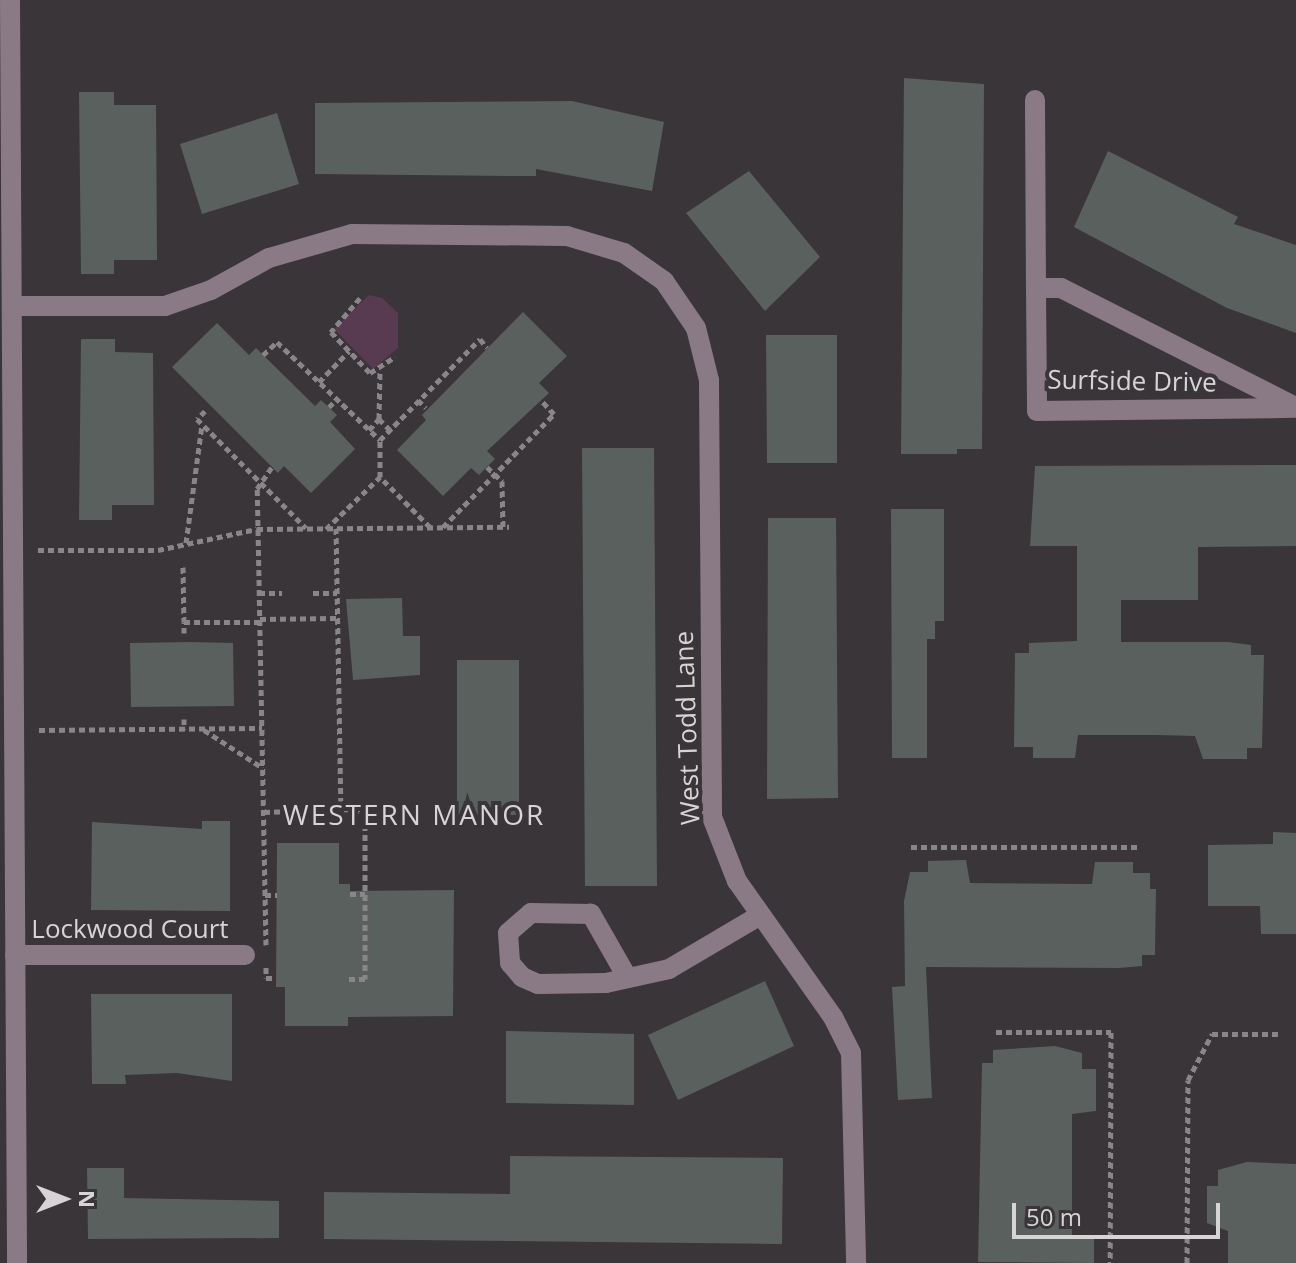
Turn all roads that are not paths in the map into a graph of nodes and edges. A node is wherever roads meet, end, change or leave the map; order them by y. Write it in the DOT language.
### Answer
graph roads {
  1 [pos="10,0"];
  2 [pos="1035,100"];
  3 [pos="1036,288"];
  4 [pos="12,306"];
  5 [pos="1296,408"];
  6 [pos="6,467"];
  7 [pos="7,885"];
  8 [pos="759,916"];
  9 [pos="15,955"];
  10 [pos="245,955"];
  11 [pos="627,977"];
  12 [pos="17,1263"];
  13 [pos="856,1263"];
  1 -- 4 [label="street"];
  2 -- 3 [label="street, Surfside Drive"];
  3 -- 5 [label="street, Surfside Drive"];
  3 -- 5 [label="street, Surfside Drive"];
  4 -- 6 [label="street"];
  4 -- 8 [label="street, West Todd Lane"];
  6 -- 7 [label="street"];
  7 -- 9 [label="street"];
  8 -- 11 [label="street"];
  8 -- 13 [label="street, West Todd Lane"];
  9 -- 10 [label="street, Lockwood Court"];
  9 -- 12 [label="street"];
  11 -- 11 [label="street"];
}
